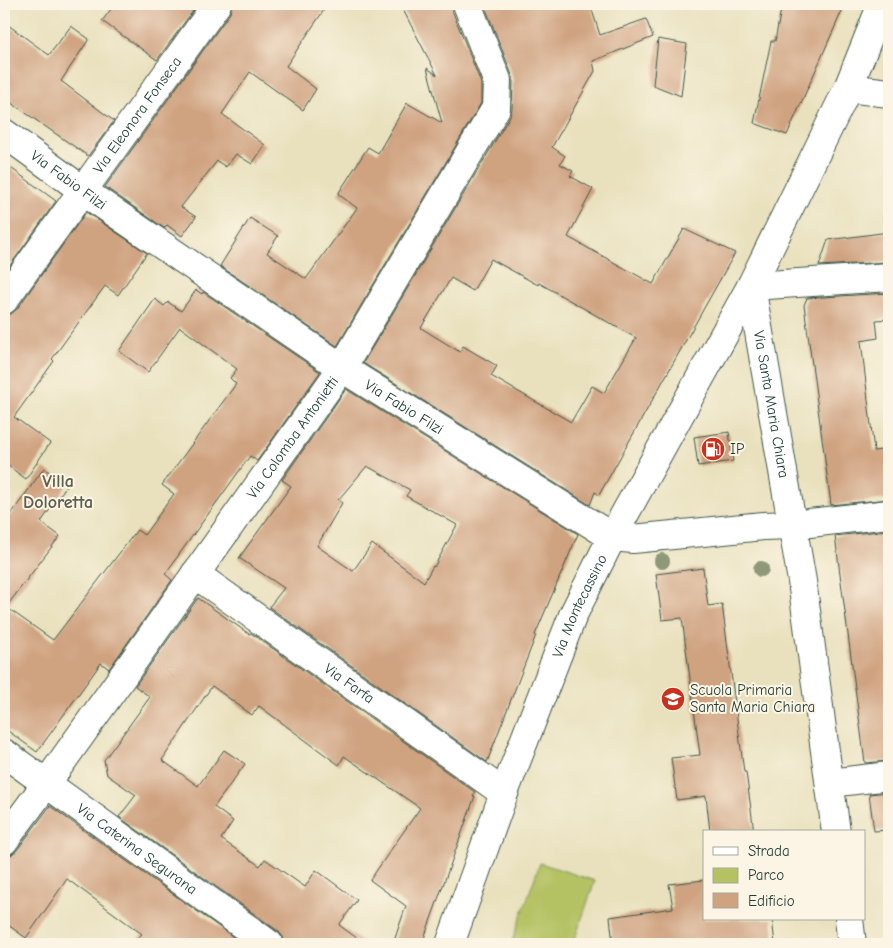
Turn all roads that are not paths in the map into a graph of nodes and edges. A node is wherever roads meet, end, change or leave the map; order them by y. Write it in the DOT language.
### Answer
graph roads {
  1 [pos="217,4"];
  2 [pos="467,4"];
  3 [pos="882,4"];
  4 [pos="848,88"];
  5 [pos="889,93"];
  6 [pos="4,133"];
  7 [pos="82,190"];
  8 [pos="889,277"];
  9 [pos="751,286"];
  10 [pos="4,300"];
  11 [pos="342,368"];
  12 [pos="889,514"];
  13 [pos="792,525"];
  14 [pos="612,537"];
  15 [pos="195,574"];
  16 [pos="4,753"];
  17 [pos="889,776"];
  18 [pos="830,783"];
  19 [pos="46,784"];
  20 [pos="504,793"];
  21 [pos="836,830"];
  22 [pos="4,841"];
  23 [pos="848,920"];
  24 [pos="269,944"];
  25 [pos="450,944"];
  26 [pos="852,944"];
  1 -- 7 [label="street, Via Eleonora Fonseca"];
  2 -- 11 [label="street, Via Colomba Antonietti"];
  3 -- 4 [label="street"];
  4 -- 5 [label="street"];
  4 -- 9 [label="street"];
  6 -- 7 [label="street, Via Fabio Filzi"];
  7 -- 10 [label="street, Via Eleonora Fonseca"];
  7 -- 11 [label="street, Via Fabio Filzi"];
  8 -- 9 [label="street"];
  9 -- 13 [label="street, Via Santa Maria Chiara"];
  9 -- 14 [label="street, Via Montecassino"];
  11 -- 14 [label="street, Via Fabio Filzi"];
  11 -- 15 [label="street, Via Colomba Antonietti"];
  12 -- 13 [label="street, Via Fabio Filzi"];
  13 -- 14 [label="street, Via Fabio Filzi"];
  13 -- 18 [label="street, Via Santa Maria Chiara"];
  14 -- 20 [label="street, Via Montecassino"];
  15 -- 19 [label="street, Via Colomba Antonietti"];
  15 -- 20 [label="street, Via Farfa"];
  16 -- 19 [label="street, Via Caterina Segurana"];
  17 -- 18 [label="street"];
  18 -- 21 [label="street, Via Santa Maria Chiara"];
  19 -- 22 [label="street, Via Colomba Antonietti"];
  19 -- 24 [label="street, Via Caterina Segurana"];
  20 -- 25 [label="street, Via Montecassino"];
  23 -- 26 [label="street"];
}
